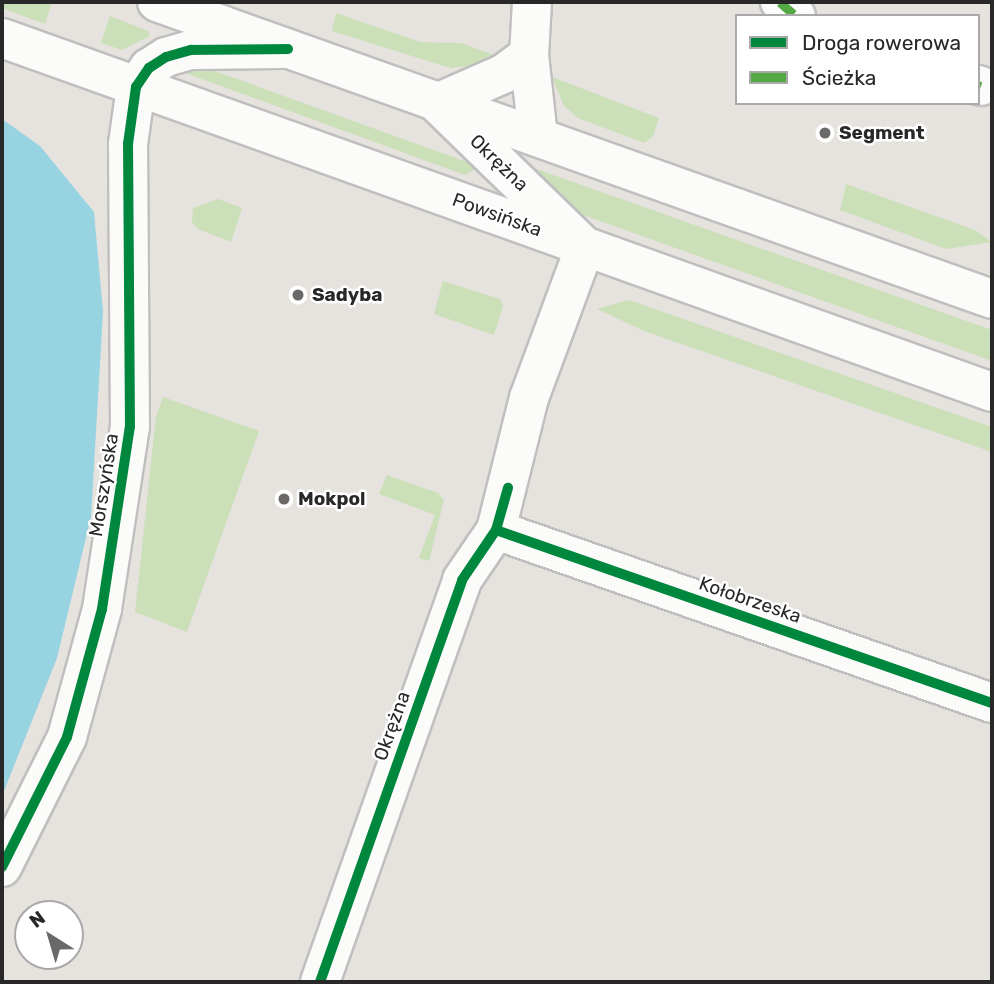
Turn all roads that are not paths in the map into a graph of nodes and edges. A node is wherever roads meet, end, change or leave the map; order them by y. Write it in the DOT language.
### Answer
graph roads {
  1 [pos="157,2"];
  2 [pos="532,2"];
  3 [pos="780,2"];
  4 [pos="794,14"];
  5 [pos="2,38"];
  6 [pos="288,49"];
  7 [pos="529,55"];
  8 [pos="136,87"];
  9 [pos="437,103"];
  10 [pos="538,137"];
  11 [pos="585,247"];
  12 [pos="992,299"];
  13 [pos="992,392"];
  14 [pos="496,530"];
  15 [pos="992,703"];
  16 [pos="2,867"];
  17 [pos="320,982"];
  1 -- 6 [label="street"];
  2 -- 7 [label="street"];
  3 -- 4 [label="street"];
  5 -- 8 [label="street, Powsińska"];
  6 -- 8 [label="street"];
  6 -- 9 [label="street"];
  7 -- 9 [label="street"];
  7 -- 10 [label="street"];
  8 -- 11 [label="street, Powsińska"];
  8 -- 16 [label="street, Morszyńska"];
  9 -- 10 [label="street"];
  9 -- 11 [label="street, Okrężna"];
  10 -- 12 [label="street"];
  11 -- 13 [label="street, Powsińska"];
  11 -- 14 [label="street, Okrężna"];
  14 -- 15 [label="street, Kołobrzeska"];
  14 -- 17 [label="street, Okrężna"];
}
